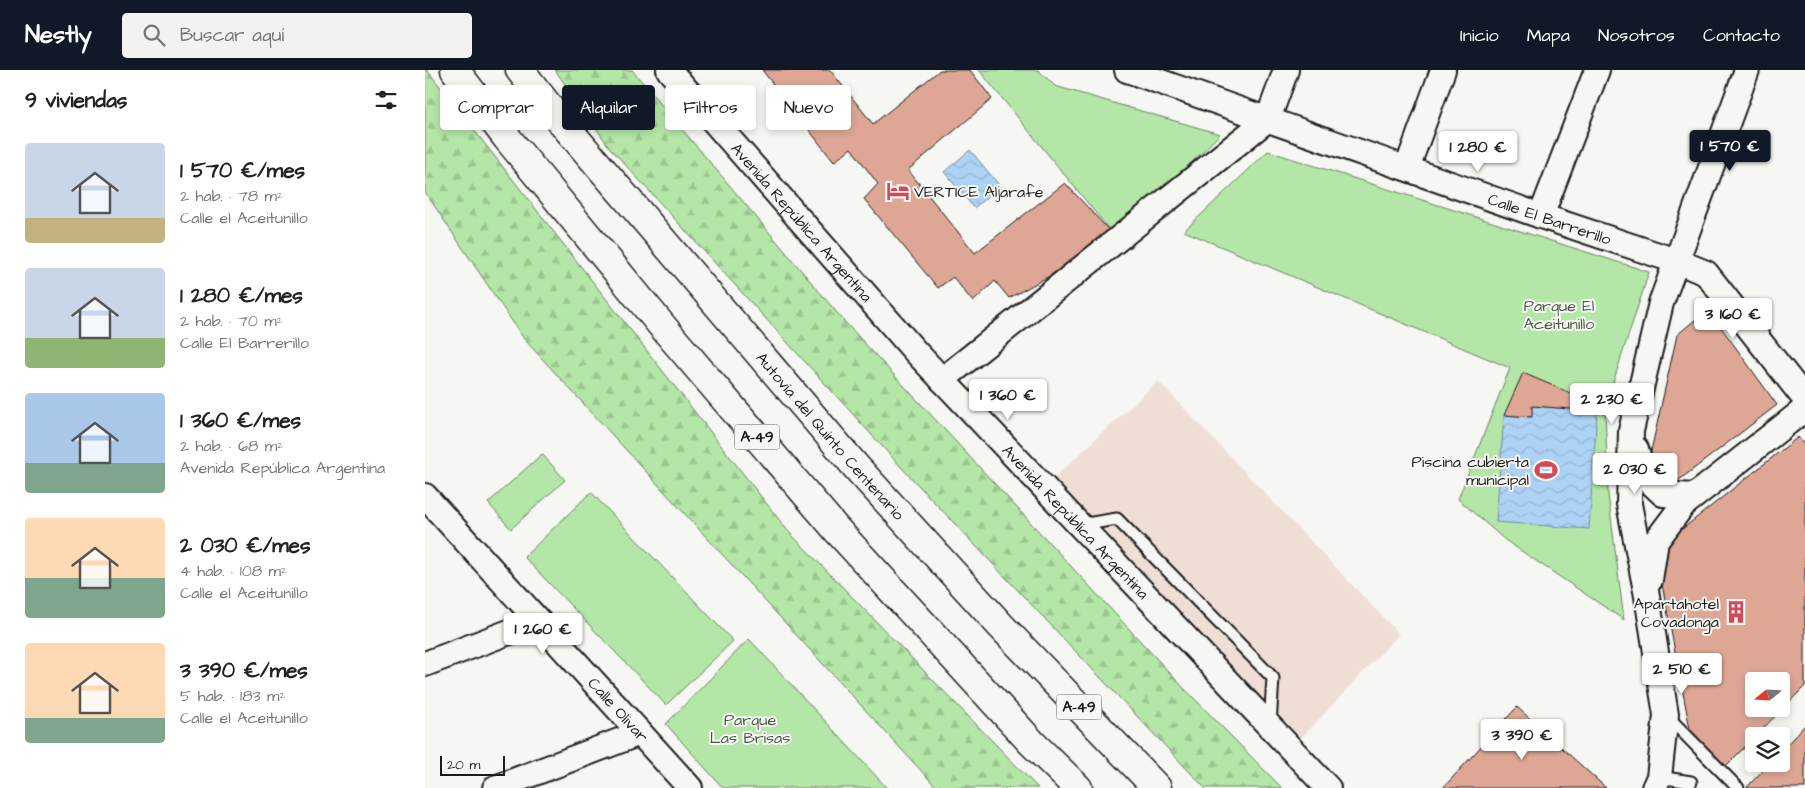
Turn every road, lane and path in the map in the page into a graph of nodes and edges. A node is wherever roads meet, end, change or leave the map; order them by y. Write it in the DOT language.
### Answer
graph roads {
  1 [pos="455,70"];
  2 [pos="519,70"];
  3 [pos="669,70"];
  4 [pos="1127,70"];
  5 [pos="1286,70"];
  6 [pos="1443,70"];
  7 [pos="1597,70"];
  8 [pos="1747,70"];
  9 [pos="1268,119"];
  10 [pos="1407,168"];
  11 [pos="1541,216"];
  12 [pos="1677,261"];
  13 [pos="942,380"];
  14 [pos="1805,399"];
  15 [pos="1805,409"];
  16 [pos="1631,430"];
  17 [pos="1694,496"];
  18 [pos="428,504"];
  19 [pos="1080,525"];
  20 [pos="1647,596"];
  21 [pos="538,620"];
  22 [pos="425,664"];
  23 [pos="1666,715"];
  24 [pos="1270,727"];
  25 [pos="640,733"];
  26 [pos="1657,782"];
  27 [pos="1691,782"];
  28 [pos="495,788"];
  29 [pos="690,788"];
  30 [pos="1077,788"];
  31 [pos="1157,788"];
  32 [pos="1328,788"];
  33 [pos="1738,788"];
  1 -- 30 [label="highway, A-49"];
  2 -- 31 [label="highway, Autovía del Quinto Centenario / A-49"];
  3 -- 13 [label="street, Avenida República Argentina"];
  4 -- 9 [label="street, Calle El Barrerillo"];
  5 -- 9 [label="street"];
  6 -- 10 [label="street"];
  7 -- 11 [label="street"];
  8 -- 12 [label="street"];
  9 -- 10 [label="street, Calle El Barrerillo"];
  9 -- 13 [label="street"];
  10 -- 11 [label="street, Calle El Barrerillo"];
  11 -- 12 [label="street, Calle El Barrerillo"];
  12 -- 14 [label="street, Calle El Barrerillo"];
  12 -- 16 [label="street"];
  13 -- 19 [label="street, Avenida República Argentina"];
  15 -- 17 [label="street"];
  16 -- 17 [label="street"];
  16 -- 20 [label="street"];
  17 -- 20 [label="street"];
  18 -- 21 [label="street, Calle Olivar"];
  19 -- 24 [label="street, Avenida República Argentina"];
  19 -- 24 [label="lane"];
  20 -- 23 [label="street"];
  21 -- 22 [label="street"];
  21 -- 25 [label="street, Calle Olivar"];
  23 -- 26 [label="street"];
  23 -- 33 [label="lane"];
  24 -- 32 [label="street, Avenida República Argentina"];
  25 -- 28 [label="street"];
  25 -- 29 [label="street, Calle Olivar"];
  26 -- 27 [label="lane"];
}
